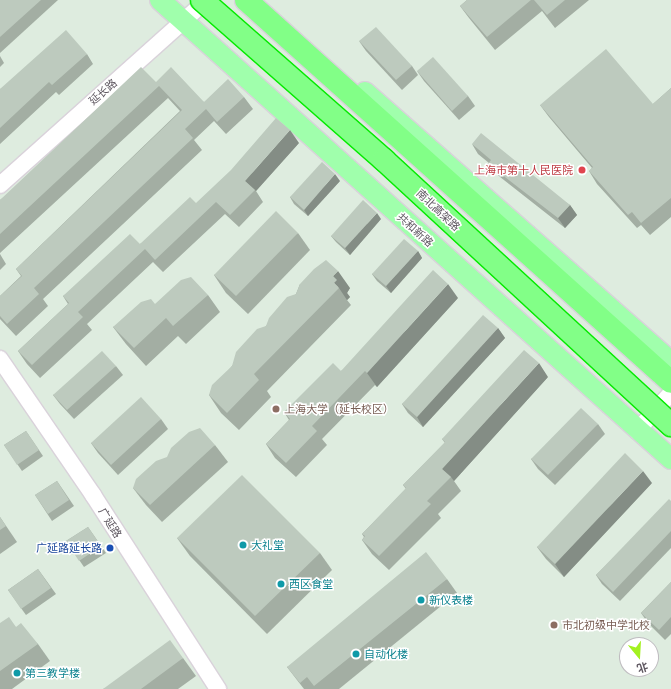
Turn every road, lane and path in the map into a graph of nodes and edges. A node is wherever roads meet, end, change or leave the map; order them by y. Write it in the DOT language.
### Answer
graph roads {
  1 [pos="160,0"];
  2 [pos="202,0"];
  3 [pos="207,0"];
  4 [pos="246,0"];
  5 [pos="261,0"];
  6 [pos="184,21"];
  7 [pos="0,185"];
  8 [pos="0,358"];
  9 [pos="671,362"];
  10 [pos="671,382"];
  11 [pos="671,393"];
  12 [pos="671,424"];
  13 [pos="638,431"];
  14 [pos="671,459"];
  15 [pos="218,689"];
  1 -- 6 [label="main road, 共和新路"];
  2 -- 12 [label="highway, 南北高架路, bridge"];
  3 -- 6 [label="street, 延长路"];
  4 -- 10 [label="highway"];
  5 -- 9 [label="main road"];
  6 -- 7 [label="street, 延长路"];
  6 -- 13 [label="main road, 共和新路"];
  8 -- 15 [label="street, 广延路"];
  11 -- 13 [label="street"];
  13 -- 14 [label="main road, 共和新路"];
}
